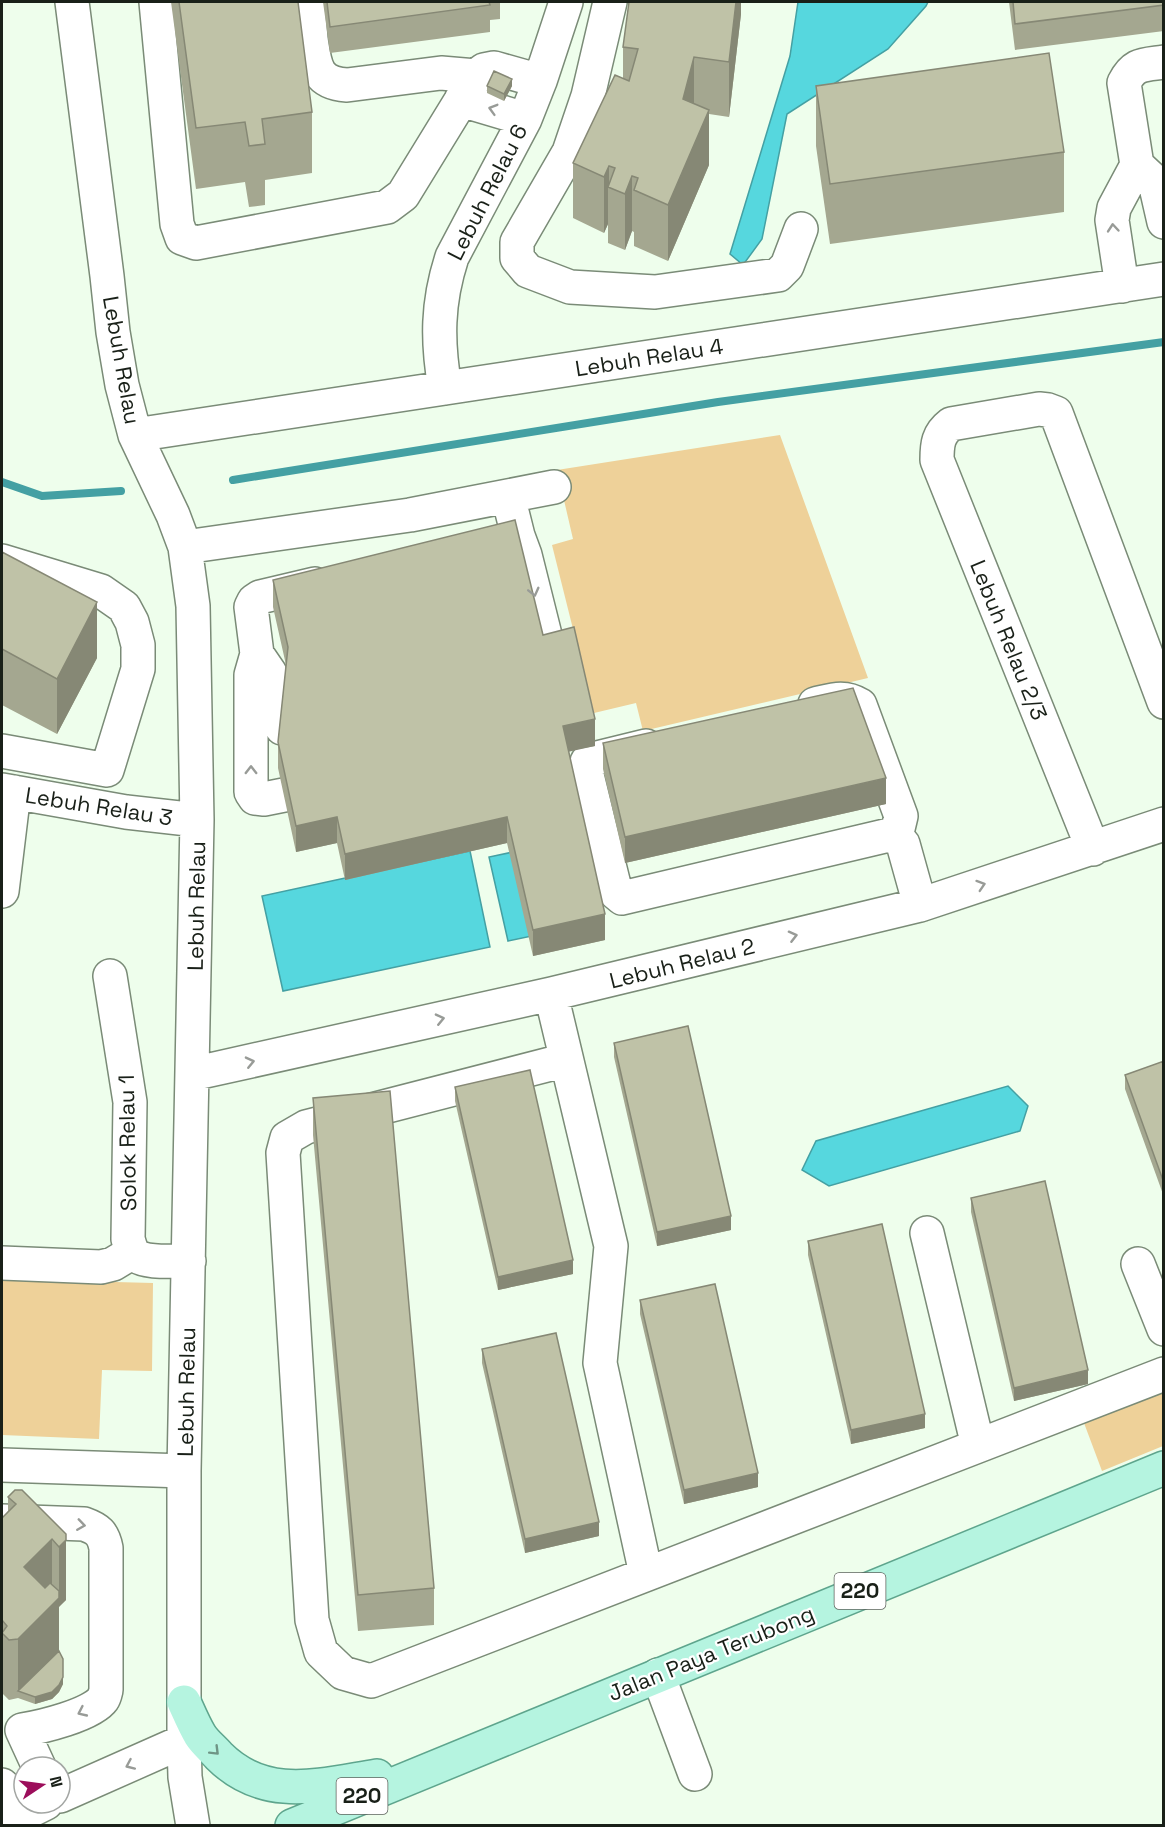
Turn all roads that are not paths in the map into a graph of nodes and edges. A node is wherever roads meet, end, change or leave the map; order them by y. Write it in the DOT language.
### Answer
graph roads {
  1 [pos="72,2"];
  2 [pos="156,2"];
  3 [pos="307,2"];
  4 [pos="566,2"];
  5 [pos="610,2"];
  6 [pos="1164,62"];
  7 [pos="540,81"];
  8 [pos="469,88"];
  9 [pos="525,119"];
  10 [pos="1137,165"];
  11 [pos="1164,222"];
  12 [pos="801,229"];
  13 [pos="1164,279"];
  14 [pos="1122,286"];
  15 [pos="445,388"];
  16 [pos="135,435"];
  17 [pos="554,487"];
  18 [pos="508,496"];
  19 [pos="518,536"];
  20 [pos="484,544"];
  21 [pos="185,547"];
  22 [pos="2,561"];
  23 [pos="338,578"];
  24 [pos="257,654"];
  25 [pos="551,659"];
  26 [pos="1164,702"];
  27 [pos="785,712"];
  28 [pos="282,728"];
  29 [pos="672,739"];
  30 [pos="2,751"];
  31 [pos="8,791"];
  32 [pos="284,795"];
  33 [pos="197,820"];
  34 [pos="1164,824"];
  35 [pos="896,837"];
  36 [pos="1092,849"];
  37 [pos="2,891"];
  38 [pos="920,905"];
  39 [pos="110,976"];
  40 [pos="551,994"];
  41 [pos="566,1060"];
  42 [pos="192,1074"];
  43 [pos="927,1233"];
  44 [pos="133,1252"];
  45 [pos="189,1261"];
  46 [pos="2,1263"];
  47 [pos="1138,1264"];
  48 [pos="1164,1329"];
  49 [pos="1164,1374"];
  50 [pos="978,1446"];
  51 [pos="2,1465"];
  52 [pos="1164,1468"];
  53 [pos="184,1471"];
  54 [pos="2,1521"];
  55 [pos="646,1574"];
  56 [pos="658,1675"];
  57 [pos="184,1702"];
  58 [pos="184,1741"];
  59 [pos="33,1755"];
  60 [pos="433,1767"];
  61 [pos="694,1774"];
  62 [pos="2,1785"];
  63 [pos="72,1791"];
  64 [pos="12,1797"];
  65 [pos="193,1826"];
  66 [pos="292,1826"];
  1 -- 16 [label="street, Lebuh Relau"];
  2 -- 8 [label="street"];
  3 -- 8 [label="street"];
  4 -- 7 [label="street, Lebuh Relau 6"];
  5 -- 12 [label="street"];
  6 -- 10 [label="street"];
  7 -- 8 [label="street"];
  7 -- 9 [label="street, Lebuh Relau 6"];
  9 -- 8 [label="street, one-way"];
  9 -- 15 [label="street, Lebuh Relau 6"];
  10 -- 11 [label="street"];
  14 -- 10 [label="street, one-way"];
  13 -- 14 [label="street, Lebuh Relau 4"];
  14 -- 15 [label="street, Lebuh Relau 4"];
  15 -- 16 [label="street, Lebuh Relau 4"];
  16 -- 21 [label="street, Lebuh Relau"];
  17 -- 18 [label="street"];
  18 -- 19 [label="street"];
  18 -- 21 [label="street"];
  19 -- 20 [label="street"];
  19 -- 25 [label="street, one-way"];
  21 -- 33 [label="street, Lebuh Relau"];
  22 -- 30 [label="street"];
  23 -- 24 [label="street"];
  24 -- 28 [label="street"];
  32 -- 24 [label="street, one-way"];
  26 -- 36 [label="street, Lebuh Relau 2/3"];
  27 -- 35 [label="street"];
  29 -- 35 [label="street"];
  31 -- 33 [label="street, Lebuh Relau 3"];
  31 -- 37 [label="street"];
  33 -- 42 [label="street, Lebuh Relau"];
  34 -- 36 [label="street, Lebuh Relau 2"];
  35 -- 38 [label="street"];
  38 -- 36 [label="street, Lebuh Relau 2, one-way"];
  40 -- 38 [label="street, Lebuh Relau 2, one-way"];
  39 -- 44 [label="street, Solok Relau 1"];
  40 -- 41 [label="street"];
  42 -- 40 [label="street, Lebuh Relau 2, one-way"];
  41 -- 55 [label="street"];
  41 -- 55 [label="street"];
  42 -- 45 [label="street, Lebuh Relau"];
  43 -- 50 [label="street"];
  44 -- 45 [label="street"];
  44 -- 46 [label="street"];
  45 -- 53 [label="street, Lebuh Relau"];
  47 -- 48 [label="street"];
  49 -- 50 [label="street"];
  50 -- 55 [label="street"];
  51 -- 53 [label="street"];
  52 -- 56 [label="main road, Jalan Paya Terubong / 220"];
  53 -- 57 [label="street, Lebuh Relau"];
  54 -- 59 [label="street, one-way"];
  56 -- 60 [label="main road, Jalan Paya Terubong / 220"];
  56 -- 61 [label="street"];
  57 -- 58 [label="street, Lebuh Relau"];
  57 -- 60 [label="main road, one-way"];
  58 -- 63 [label="street, one-way"];
  58 -- 65 [label="street, Lebuh Relau"];
  60 -- 66 [label="main road, Jalan Paya Terubong / 220"];
  62 -- 64 [label="street"];
}
